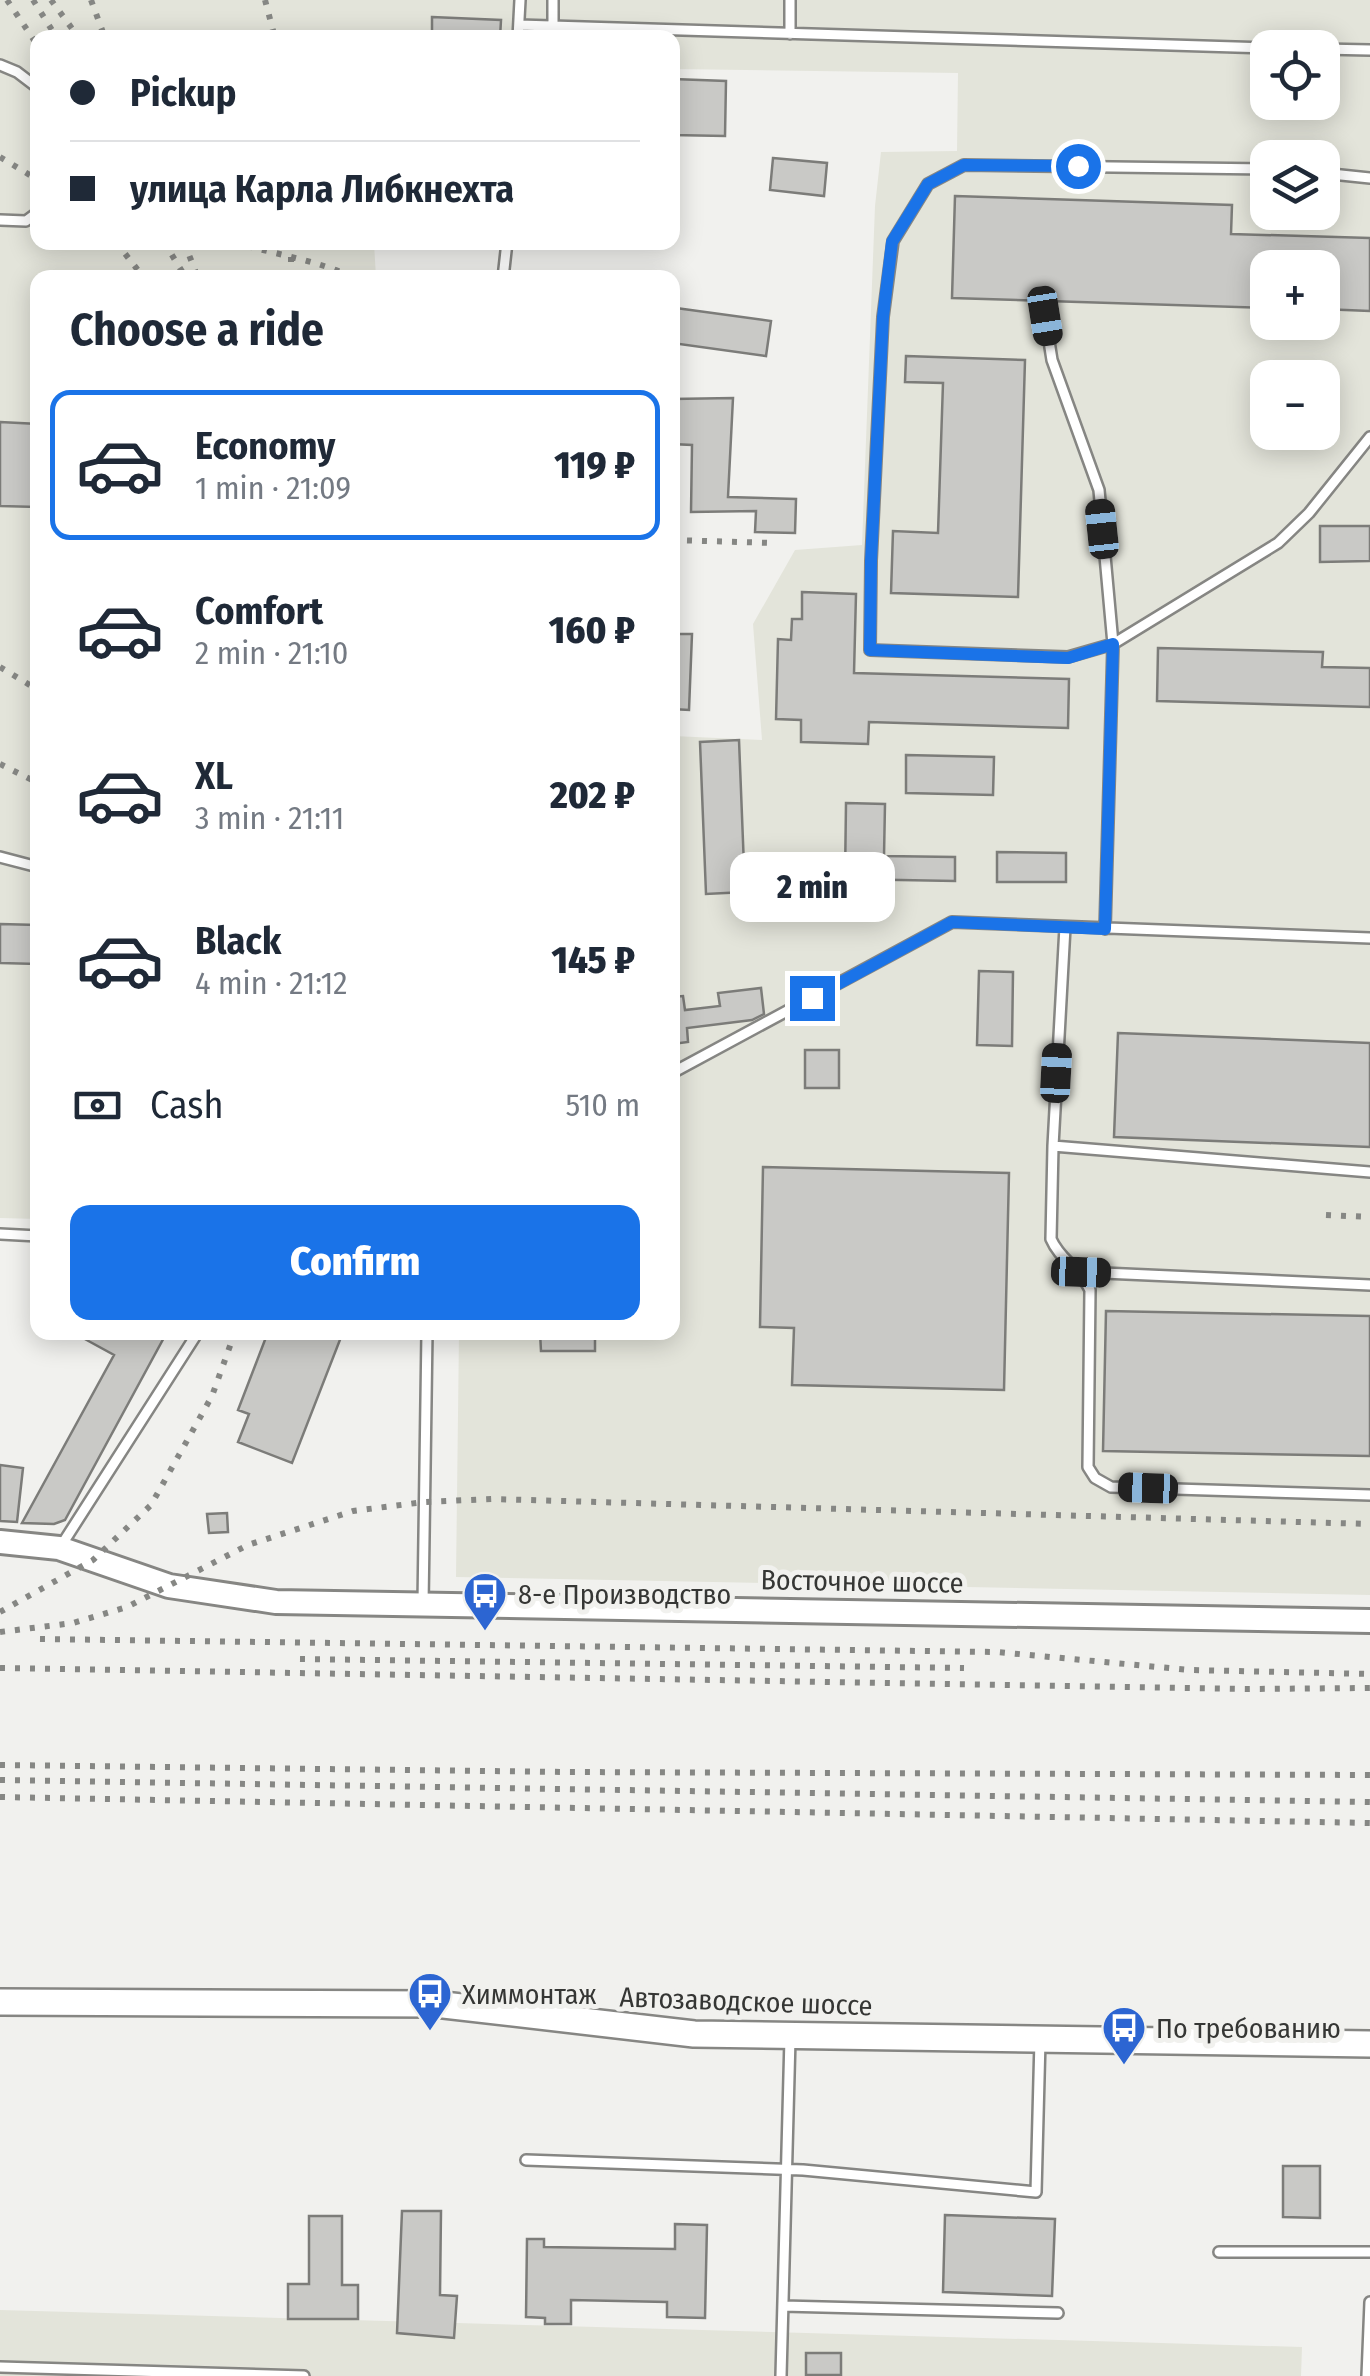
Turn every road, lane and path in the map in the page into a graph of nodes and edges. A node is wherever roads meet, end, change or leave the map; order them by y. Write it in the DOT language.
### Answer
graph roads {
  1 [pos="520,0"];
  2 [pos="553,0"];
  3 [pos="790,0"];
  4 [pos="519,25"];
  5 [pos="519,30"];
  6 [pos="543,30"];
  7 [pos="553,30"];
  8 [pos="680,33"];
  9 [pos="790,34"];
  10 [pos="1250,47"];
  11 [pos="1340,49"];
  12 [pos="1370,50"];
  13 [pos="0,65"];
  14 [pos="30,82"];
  15 [pos="1250,169"];
  16 [pos="1340,174"];
  17 [pos="1370,178"];
  18 [pos="30,218"];
  19 [pos="0,220"];
  20 [pos="1045,316"];
  21 [pos="1370,437"];
  22 [pos="1113,644"];
  23 [pos="0,856"];
  24 [pos="30,865"];
  25 [pos="1064,928"];
  26 [pos="1105,929"];
  27 [pos="1370,938"];
  28 [pos="680,1069"];
  29 [pos="1053,1146"];
  30 [pos="1370,1172"];
  31 [pos="0,1234"];
  32 [pos="30,1236"];
  33 [pos="1081,1272"];
  34 [pos="1370,1284"];
  35 [pos="193,1340"];
  36 [pos="427,1340"];
  37 [pos="1370,1494"];
  38 [pos="0,1542"];
  39 [pos="60,1548"];
  40 [pos="423,1604"];
  41 [pos="1370,1621"];
  42 [pos="0,2002"];
  43 [pos="790,2036"];
  44 [pos="1040,2039"];
  45 [pos="1370,2044"];
  46 [pos="526,2160"];
  47 [pos="786,2170"];
  48 [pos="1219,2252"];
  49 [pos="1370,2252"];
  50 [pos="1370,2302"];
  51 [pos="783,2306"];
  52 [pos="1058,2313"];
  53 [pos="0,2366"];
  54 [pos="304,2376"];
  55 [pos="781,2376"];
  56 [pos="1367,2376"];
  1 -- 4 [label="lane"];
  2 -- 7 [label="lane"];
  3 -- 9 [label="lane"];
  4 -- 5 [label="lane"];
  4 -- 6 [label="lane"];
  8 -- 9 [label="lane"];
  9 -- 10 [label="lane"];
  11 -- 12 [label="lane"];
  13 -- 14 [label="lane"];
  15 -- 22 [label="lane"];
  16 -- 17 [label="lane"];
  18 -- 19 [label="lane"];
  20 -- 22 [label="lane"];
  21 -- 22 [label="lane"];
  22 -- 26 [label="lane"];
  23 -- 24 [label="lane"];
  25 -- 26 [label="lane"];
  25 -- 28 [label="lane"];
  25 -- 29 [label="lane"];
  26 -- 27 [label="lane"];
  29 -- 30 [label="lane"];
  29 -- 33 [label="lane"];
  31 -- 32 [label="lane"];
  33 -- 34 [label="lane"];
  33 -- 37 [label="lane"];
  35 -- 39 [label="lane"];
  36 -- 40 [label="lane"];
  38 -- 39 [label="street, Восточное шоссе"];
  39 -- 40 [label="street, Восточное шоссе"];
  40 -- 41 [label="street, Восточное шоссе"];
  42 -- 43 [label="main road, Автозаводское шоссе"];
  43 -- 44 [label="main road, Автозаводское шоссе"];
  43 -- 47 [label="lane"];
  44 -- 45 [label="main road, Автозаводское шоссе"];
  44 -- 47 [label="lane"];
  46 -- 47 [label="lane"];
  47 -- 51 [label="lane"];
  48 -- 49 [label="lane"];
  50 -- 56 [label="lane"];
  51 -- 52 [label="lane"];
  51 -- 55 [label="lane"];
  53 -- 54 [label="lane"];
}
